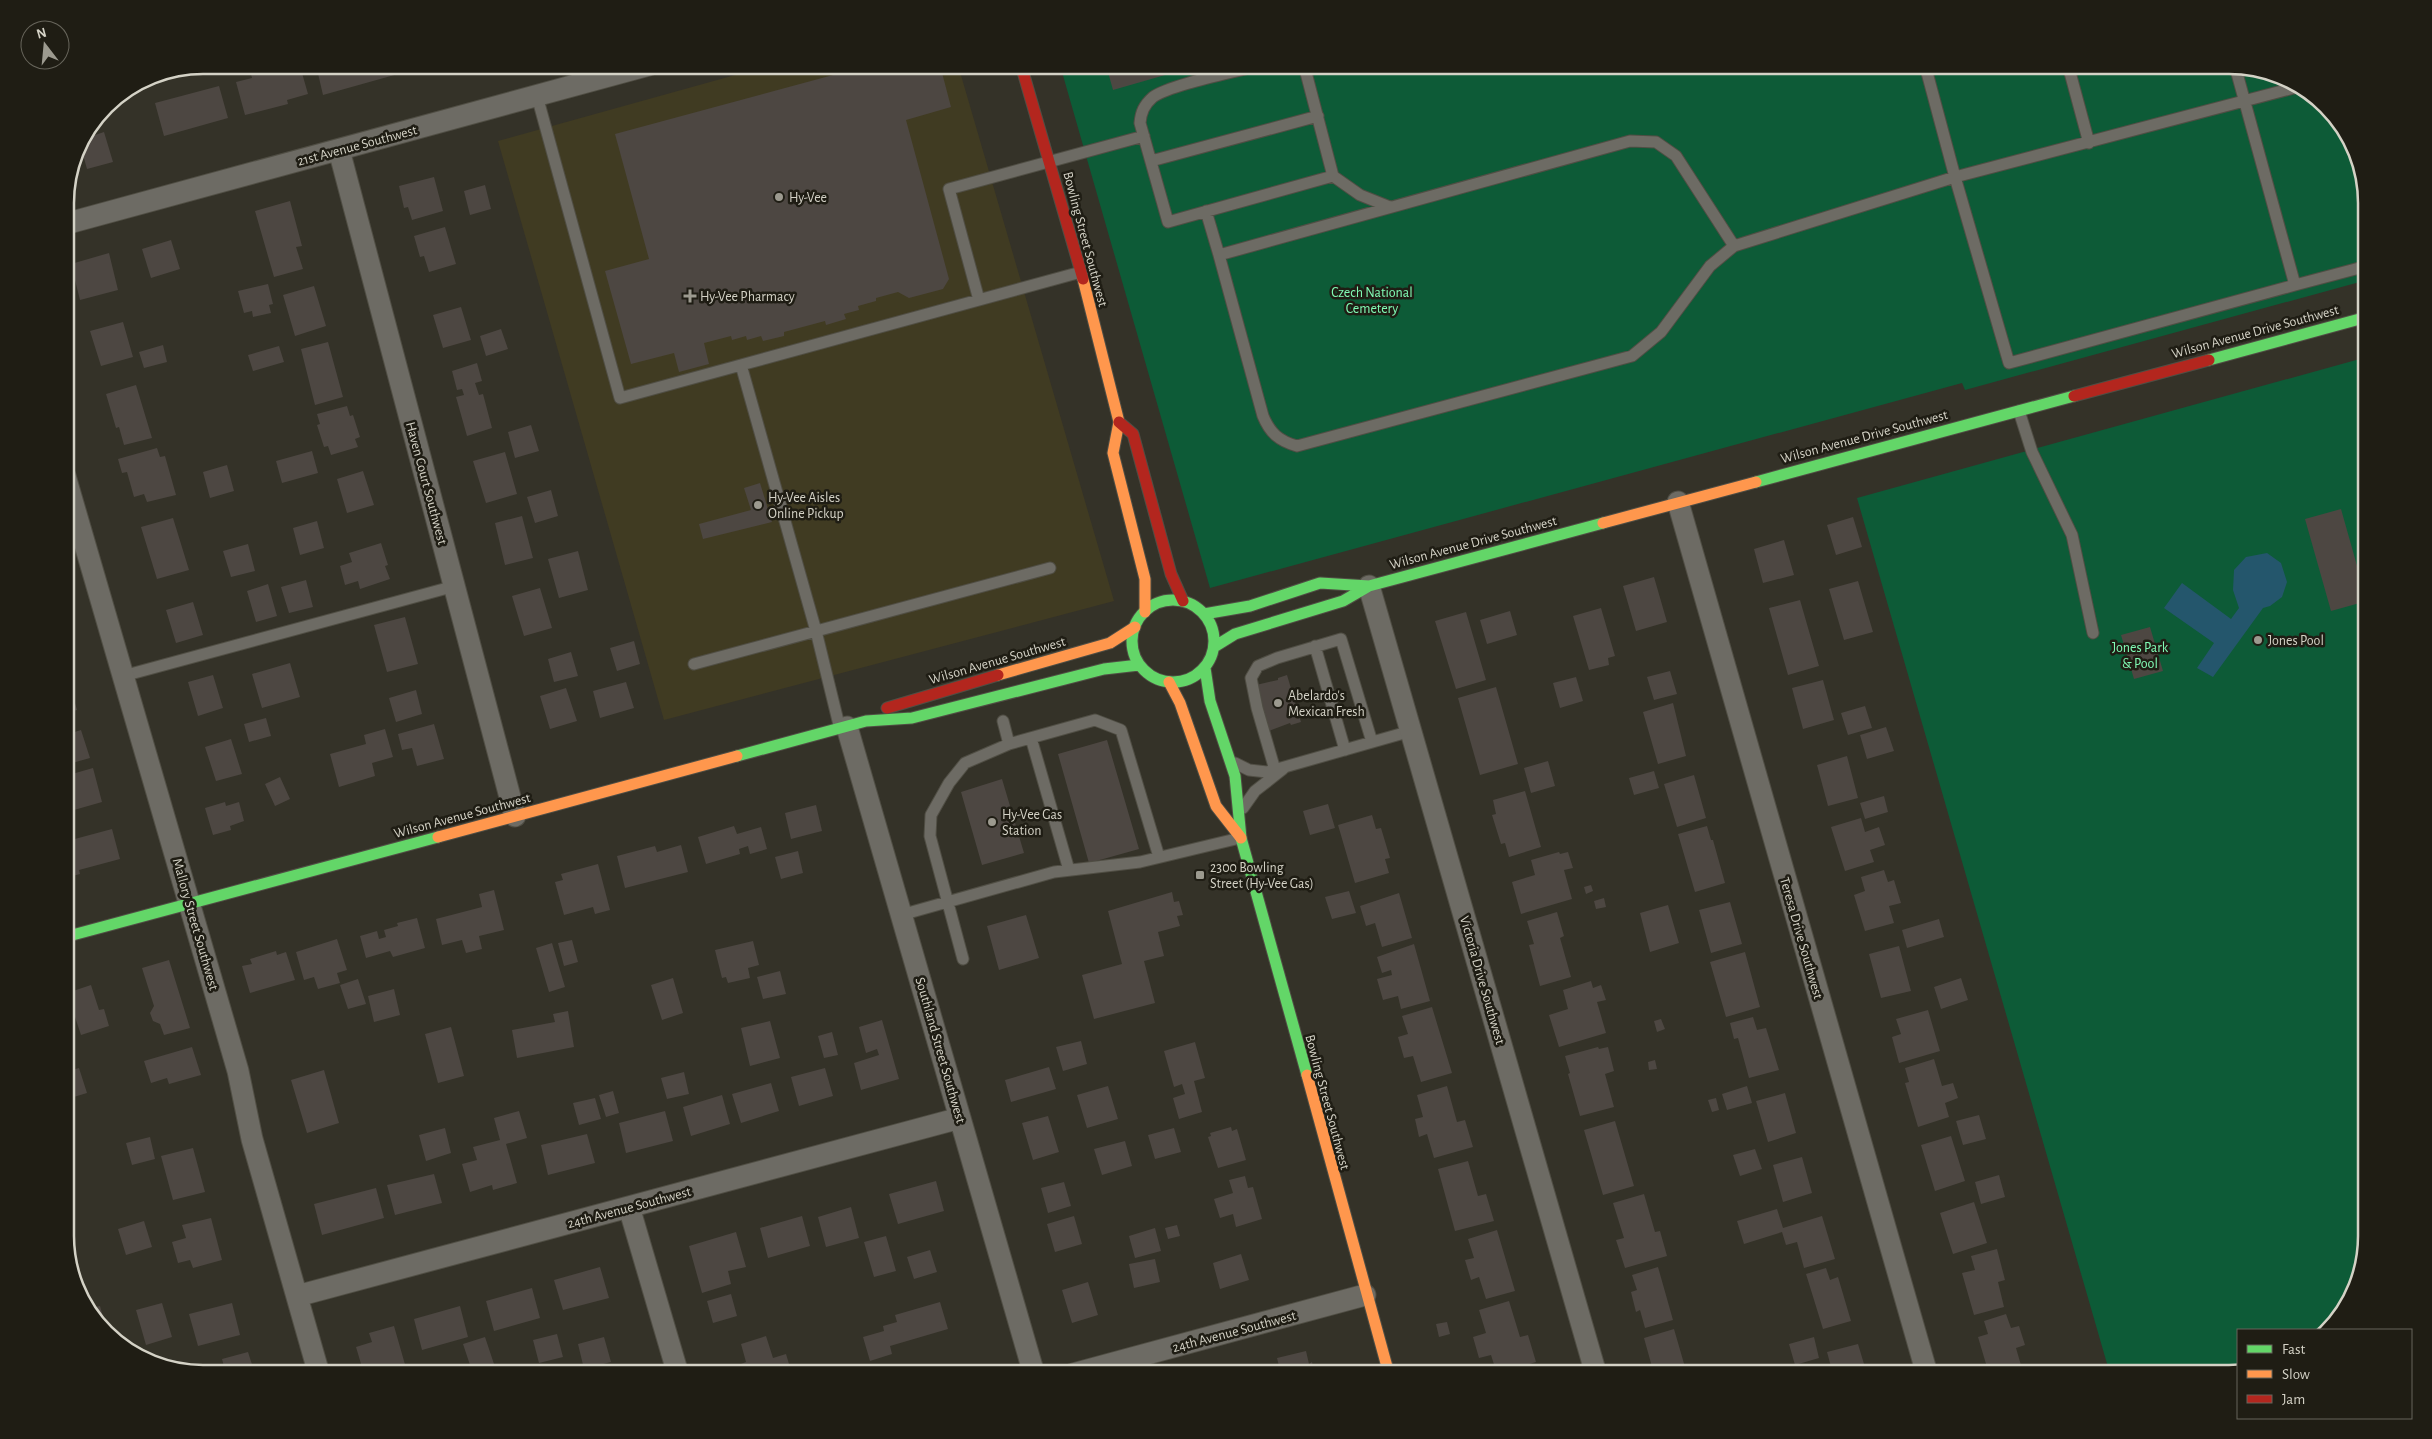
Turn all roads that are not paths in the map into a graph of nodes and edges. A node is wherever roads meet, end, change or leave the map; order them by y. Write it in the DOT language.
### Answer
graph roads {
  1 [pos="616,74"];
  2 [pos="1024,74"];
  3 [pos="1228,74"];
  4 [pos="1306,74"];
  5 [pos="1927,74"];
  6 [pos="2070,74"];
  7 [pos="2236,74"];
  8 [pos="2290,89"];
  9 [pos="537,96"];
  10 [pos="2244,101"];
  11 [pos="1318,116"];
  12 [pos="1144,136"];
  13 [pos="2089,143"];
  14 [pos="339,150"];
  15 [pos="1151,161"];
  16 [pos="1049,162"];
  17 [pos="1333,176"];
  18 [pos="1955,177"];
  19 [pos="1390,208"];
  20 [pos="1206,211"];
  21 [pos="74,222"];
  22 [pos="1734,246"];
  23 [pos="1218,255"];
  24 [pos="2358,268"];
  25 [pos="1080,272"];
  26 [pos="2295,285"];
  27 [pos="979,300"];
  28 [pos="2358,319"];
  29 [pos="741,365"];
  30 [pos="2019,409"];
  31 [pos="1119,422"];
  32 [pos="1678,502"];
  33 [pos="74,507"];
  34 [pos="1050,568"];
  35 [pos="454,586"];
  36 [pos="1369,586"];
  37 [pos="1183,601"];
  38 [pos="1145,612"];
  39 [pos="1204,614"];
  40 [pos="1134,627"];
  41 [pos="816,631"];
  42 [pos="2093,633"];
  43 [pos="1315,646"];
  44 [pos="1214,647"];
  45 [pos="694,664"];
  46 [pos="1140,665"];
  47 [pos="1205,668"];
  48 [pos="123,676"];
  49 [pos="1169,682"];
  50 [pos="1003,721"];
  51 [pos="851,726"];
  52 [pos="1411,731"];
  53 [pos="1031,738"];
  54 [pos="1372,742"];
  55 [pos="1009,744"];
  56 [pos="1345,750"];
  57 [pos="1230,761"];
  58 [pos="1280,768"];
  59 [pos="516,816"];
  60 [pos="1239,817"];
  61 [pos="1240,838"];
  62 [pos="1159,857"];
  63 [pos="1069,870"];
  64 [pos="948,902"];
  65 [pos="190,904"];
  66 [pos="901,915"];
  67 [pos="74,935"];
  68 [pos="963,959"];
  69 [pos="960,1118"];
  70 [pos="629,1207"];
  71 [pos="1365,1295"];
  72 [pos="297,1296"];
  73 [pos="316,1365"];
  74 [pos="675,1365"];
  75 [pos="1031,1365"];
  76 [pos="1106,1365"];
  77 [pos="1386,1365"];
  78 [pos="1593,1365"];
  79 [pos="1924,1365"];
  1 -- 9 [label="street, 21st Avenue Southwest"];
  2 -- 16 [label="main road, Bowling Street Southwest"];
  3 -- 12 [label="lane"];
  4 -- 11 [label="lane"];
  5 -- 18 [label="lane"];
  6 -- 13 [label="lane"];
  7 -- 10 [label="lane"];
  8 -- 10 [label="lane"];
  9 -- 14 [label="street, 21st Avenue Southwest"];
  9 -- 29 [label="lane"];
  10 -- 13 [label="lane"];
  10 -- 26 [label="lane"];
  11 -- 15 [label="lane"];
  11 -- 17 [label="lane"];
  12 -- 15 [label="lane"];
  12 -- 16 [label="lane"];
  13 -- 18 [label="lane"];
  14 -- 21 [label="street, 21st Avenue Southwest"];
  14 -- 35 [label="street, Haven Court Southwest"];
  15 -- 20 [label="lane"];
  16 -- 25 [label="main road, Bowling Street Southwest"];
  16 -- 27 [label="lane"];
  17 -- 19 [label="lane"];
  17 -- 20 [label="lane"];
  18 -- 22 [label="lane"];
  18 -- 26 [label="lane"];
  19 -- 22 [label="lane"];
  19 -- 23 [label="lane"];
  20 -- 23 [label="lane"];
  22 -- 23 [label="lane"];
  24 -- 26 [label="lane"];
  25 -- 27 [label="lane"];
  25 -- 31 [label="main road, Bowling Street Southwest"];
  27 -- 29 [label="lane"];
  28 -- 30 [label="main road, Wilson Avenue Drive Southwest"];
  29 -- 41 [label="lane"];
  30 -- 32 [label="main road, Wilson Avenue Drive Southwest"];
  30 -- 42 [label="lane"];
  31 -- 37 [label="main road, Bowling Street Southwest"];
  31 -- 38 [label="main road, Bowling Street Southwest"];
  32 -- 36 [label="main road, Wilson Avenue Drive Southwest"];
  32 -- 79 [label="street, Teresa Drive Southwest"];
  33 -- 48 [label="street, Mallory Street Southwest"];
  34 -- 41 [label="lane"];
  35 -- 48 [label="lane"];
  35 -- 59 [label="street, Haven Court Southwest"];
  36 -- 39 [label="main road, Wilson Avenue Drive Southwest"];
  36 -- 44 [label="main road, Wilson Avenue Drive Southwest"];
  36 -- 52 [label="street, Victoria Drive Southwest"];
  37 -- 38 [label="main road"];
  37 -- 39 [label="main road"];
  38 -- 40 [label="main road"];
  39 -- 44 [label="main road"];
  40 -- 46 [label="main road"];
  40 -- 51 [label="main road, Wilson Avenue Southwest"];
  41 -- 45 [label="lane"];
  41 -- 51 [label="lane"];
  43 -- 54 [label="lane"];
  43 -- 56 [label="lane"];
  43 -- 58 [label="lane"];
  44 -- 47 [label="main road"];
  46 -- 49 [label="main road"];
  46 -- 51 [label="main road, Wilson Avenue Southwest"];
  47 -- 49 [label="main road"];
  47 -- 57 [label="main road, Bowling Street Southwest"];
  48 -- 65 [label="street, Mallory Street Southwest"];
  49 -- 61 [label="main road, Bowling Street Southwest"];
  50 -- 55 [label="lane"];
  51 -- 59 [label="main road, Wilson Avenue Southwest"];
  51 -- 66 [label="street, Southland Street Southwest"];
  52 -- 54 [label="lane"];
  52 -- 78 [label="street, Victoria Drive Southwest"];
  53 -- 55 [label="lane"];
  53 -- 62 [label="lane"];
  53 -- 63 [label="lane"];
  54 -- 56 [label="lane"];
  55 -- 64 [label="lane"];
  56 -- 58 [label="lane"];
  57 -- 58 [label="lane"];
  57 -- 60 [label="main road, Bowling Street Southwest"];
  58 -- 60 [label="lane"];
  59 -- 65 [label="main road, Wilson Avenue Southwest"];
  60 -- 61 [label="main road, Bowling Street Southwest"];
  61 -- 62 [label="lane"];
  61 -- 71 [label="main road, Bowling Street Southwest"];
  62 -- 63 [label="lane"];
  63 -- 64 [label="lane"];
  64 -- 66 [label="lane"];
  64 -- 68 [label="lane"];
  65 -- 67 [label="main road, Wilson Avenue Southwest"];
  65 -- 72 [label="street, Mallory Street Southwest"];
  66 -- 69 [label="street, Southland Street Southwest"];
  69 -- 70 [label="street, 24th Avenue Southwest"];
  69 -- 75 [label="street, Southland Street Southwest"];
  70 -- 72 [label="street, 24th Avenue Southwest"];
  70 -- 74 [label="street"];
  71 -- 76 [label="street, 24th Avenue Southwest"];
  71 -- 77 [label="main road, Bowling Street Southwest"];
  72 -- 73 [label="street, Mallory Street Southwest"];
}
